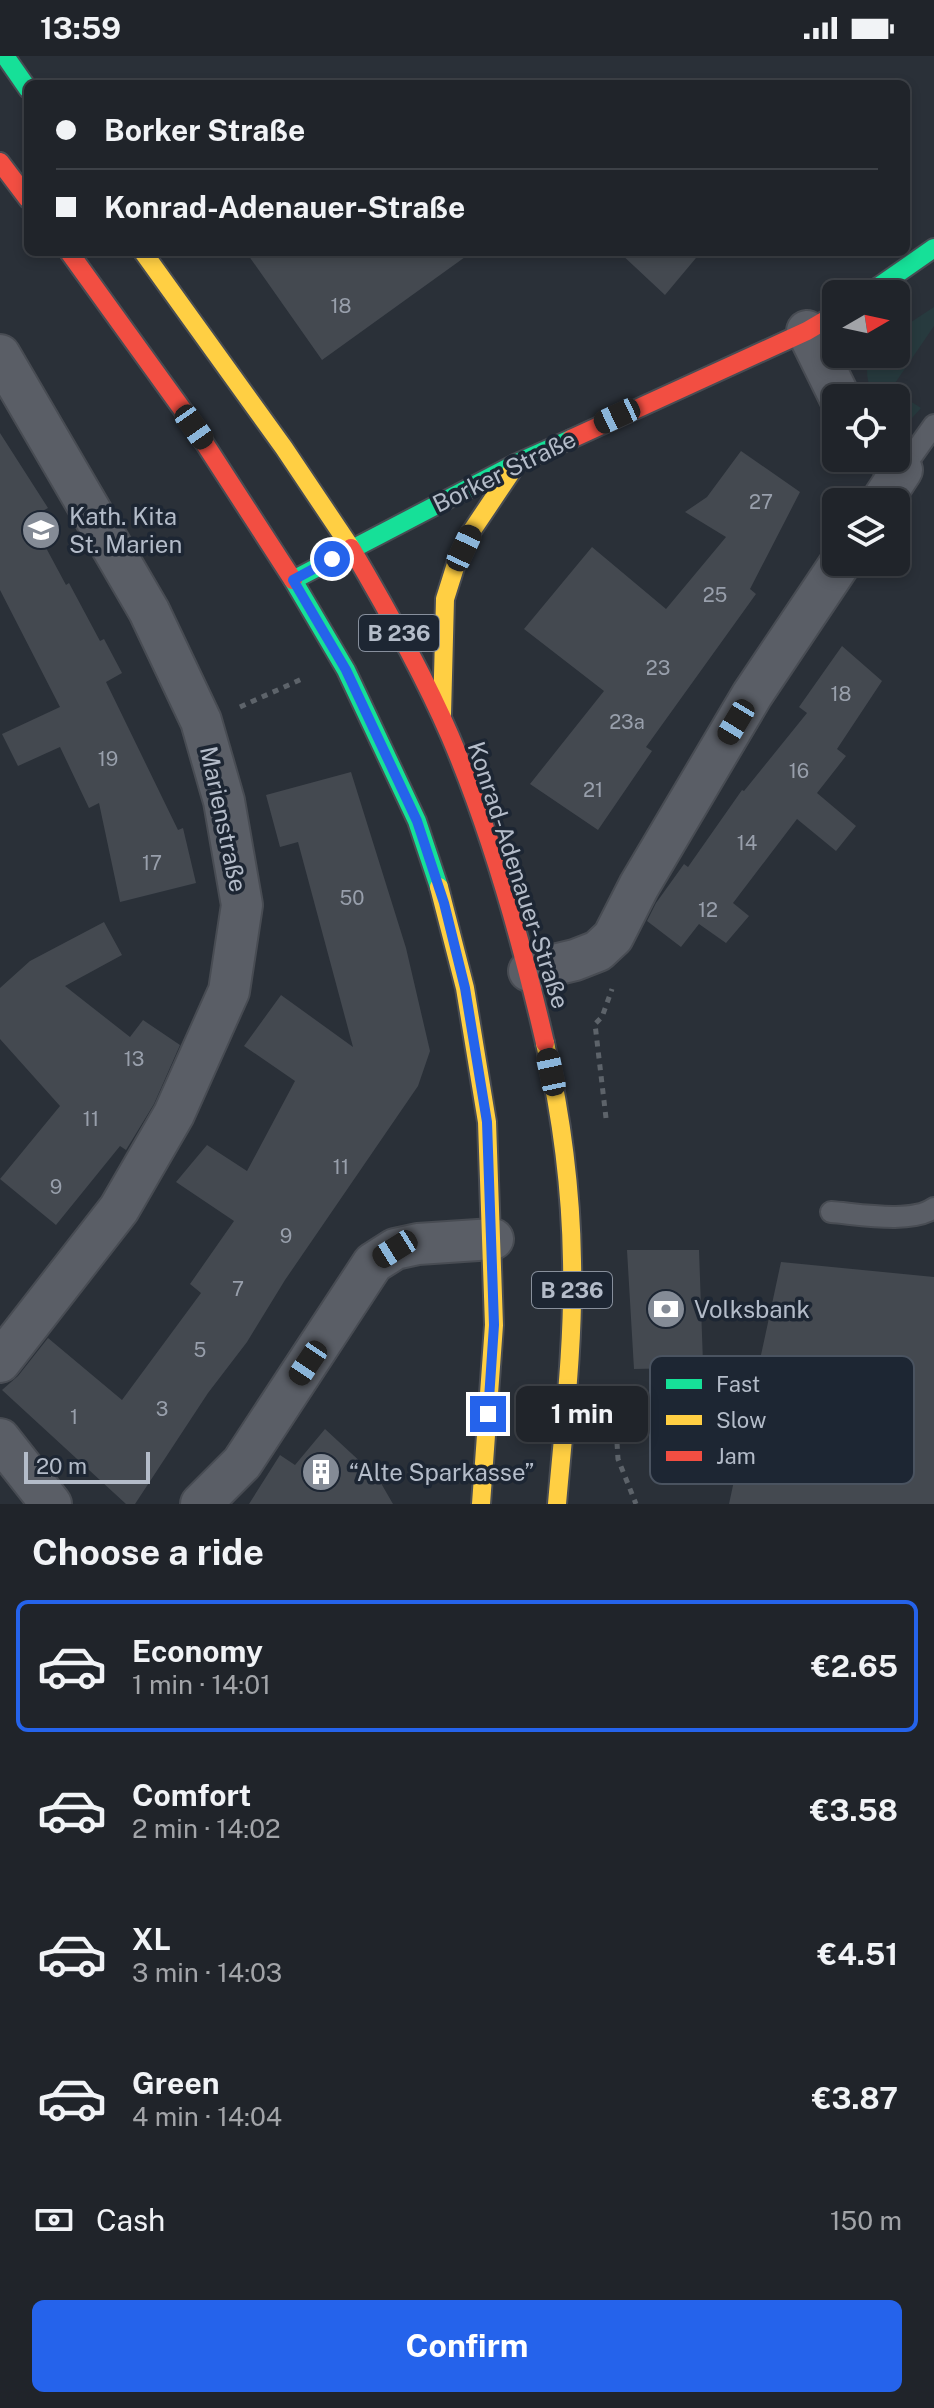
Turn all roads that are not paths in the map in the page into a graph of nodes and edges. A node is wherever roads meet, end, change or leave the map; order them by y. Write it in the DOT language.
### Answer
graph roads {
  1 [pos="5,56"];
  2 [pos="24,83"];
  3 [pos="0,162"];
  4 [pos="24,194"];
  5 [pos="934,248"];
  6 [pos="72,256"];
  7 [pos="146,256"];
  8 [pos="888,280"];
  9 [pos="821,322"];
  10 [pos="0,355"];
  11 [pos="836,384"];
  12 [pos="934,425"];
  13 [pos="517,463"];
  14 [pos="890,477"];
  15 [pos="351,548"];
  16 [pos="832,576"];
  17 [pos="293,580"];
  18 [pos="442,720"];
  19 [pos="529,971"];
  20 [pos="934,1208"];
  21 [pos="831,1212"];
  22 [pos="493,1239"];
  23 [pos="0,1362"];
  24 [pos="0,1439"];
  25 [pos="559,1482"];
  26 [pos="41,1497"];
  27 [pos="201,1504"];
  28 [pos="481,1504"];
  29 [pos="557,1504"];
  30 [pos="581,1504"];
  1 -- 2 [label="main road"];
  3 -- 4 [label="main road"];
  5 -- 8 [label="main road"];
  6 -- 17 [label="main road"];
  7 -- 15 [label="main road, Konrad-Adenauer-Straße"];
  9 -- 11 [label="street, Borker Straße"];
  9 -- 13 [label="main road, Borker Straße"];
  10 -- 23 [label="street, Marienstraße"];
  12 -- 14 [label="lane"];
  13 -- 15 [label="main road, Borker Straße"];
  13 -- 18 [label="main road"];
  15 -- 17 [label="main road, Borker Straße"];
  15 -- 18 [label="main road, Konrad-Adenauer-Straße / B 236"];
  16 -- 19 [label="street"];
  17 -- 22 [label="main road, B 236"];
  18 -- 19 [label="main road, Konrad-Adenauer-Straße / B 236"];
  19 -- 25 [label="main road, Konrad-Adenauer-Straße / B 236"];
  20 -- 21 [label="lane"];
  22 -- 27 [label="street"];
  22 -- 28 [label="main road, B 236"];
  24 -- 26 [label="street"];
  25 -- 29 [label="main road, Konrad-Adenauer-Straße / B 236"];
  25 -- 30 [label="main road"];
}
